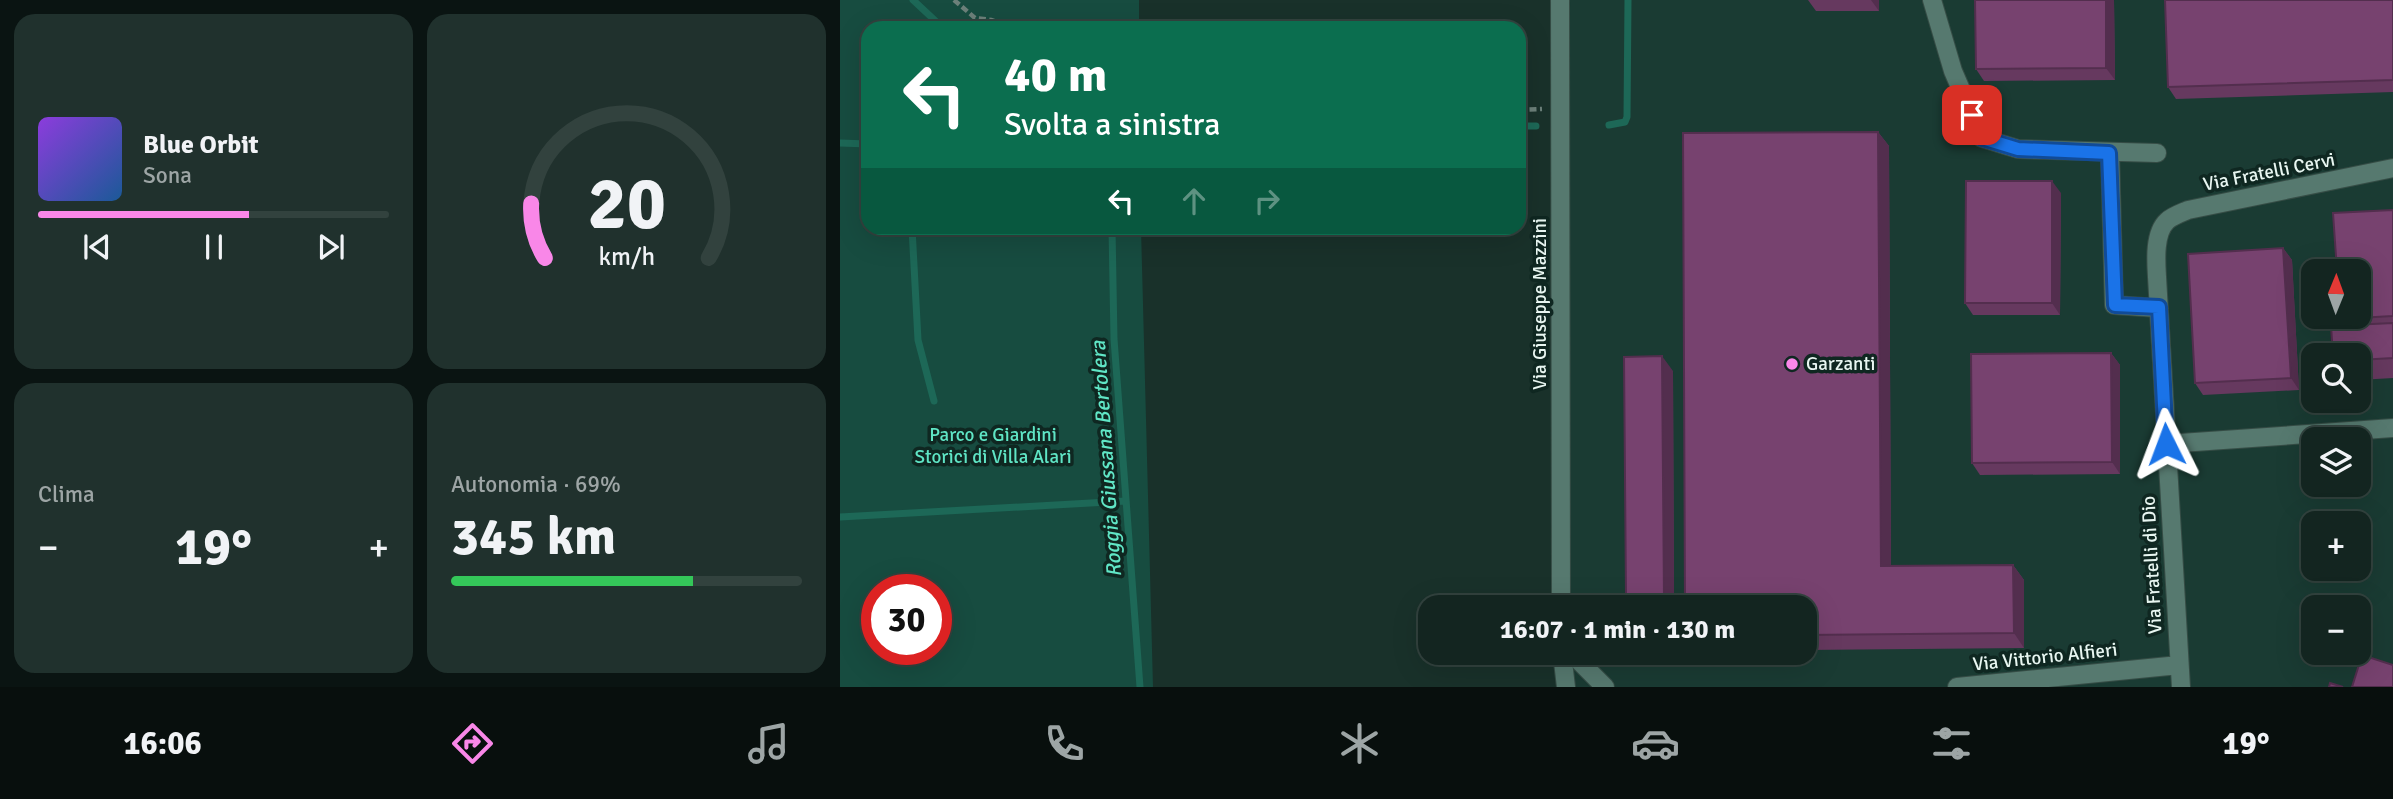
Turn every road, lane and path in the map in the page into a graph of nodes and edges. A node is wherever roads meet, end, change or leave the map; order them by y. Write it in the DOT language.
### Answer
graph roads {
  1 [pos="954,0"];
  2 [pos="1560,0"];
  3 [pos="1932,0"];
  4 [pos="994,21"];
  5 [pos="2109,153"];
  6 [pos="2157,153"];
  7 [pos="2393,168"];
  8 [pos="2161,231"];
  9 [pos="2159,307"];
  10 [pos="2393,428"];
  11 [pos="2166,444"];
  12 [pos="1561,595"];
  13 [pos="1563,665"];
  14 [pos="1583,665"];
  15 [pos="2179,665"];
  16 [pos="1566,687"];
  17 [pos="1605,687"];
  18 [pos="1957,687"];
  19 [pos="2181,687"];
  1 -- 4 [label="path"];
  2 -- 12 [label="street, Via Giuseppe Mazzini"];
  3 -- 5 [label="street"];
  5 -- 6 [label="street"];
  5 -- 9 [label="street"];
  7 -- 8 [label="street, Via Fratelli Cervi"];
  8 -- 9 [label="street, Via Fratelli di Dio"];
  9 -- 11 [label="street, Via Fratelli di Dio"];
  10 -- 11 [label="street"];
  11 -- 15 [label="street, Via Fratelli di Dio"];
  13 -- 16 [label="street"];
  14 -- 17 [label="street"];
  15 -- 18 [label="street, Via Vittorio Alfieri"];
  15 -- 19 [label="street, Via Fratelli di Dio"];
}
